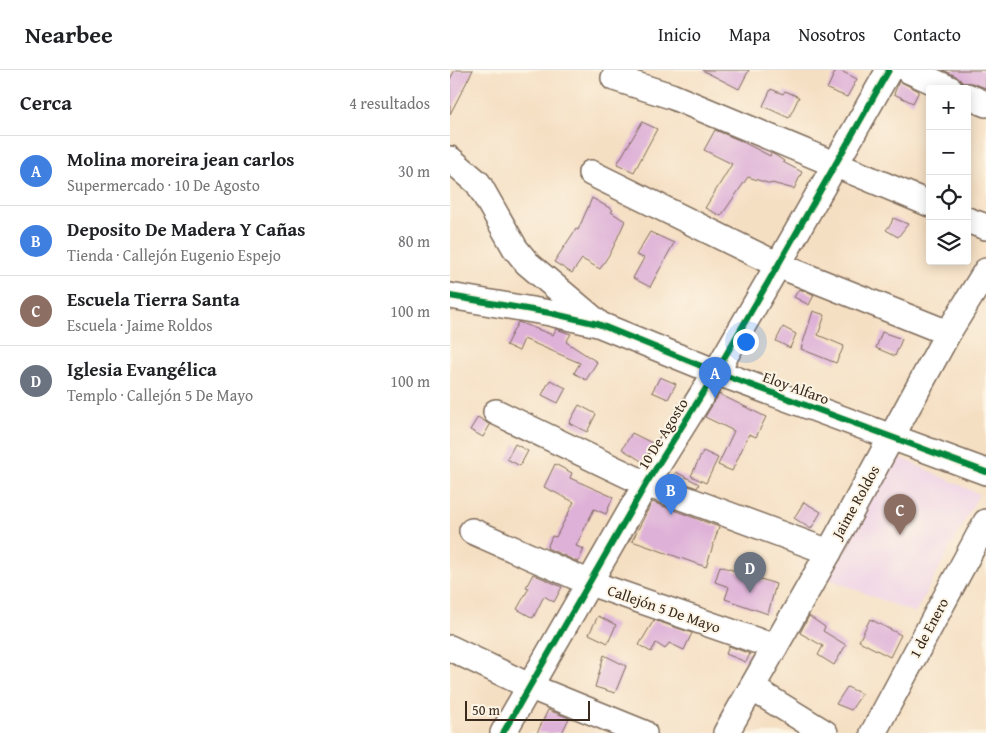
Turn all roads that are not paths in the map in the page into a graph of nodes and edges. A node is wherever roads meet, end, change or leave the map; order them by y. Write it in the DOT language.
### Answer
graph roads {
  1 [pos="889,70"];
  2 [pos="908,70"];
  3 [pos="614,78"];
  4 [pos="941,85"];
  5 [pos="971,98"];
  6 [pos="986,104"];
  7 [pos="450,159"];
  8 [pos="835,164"];
  9 [pos="591,173"];
  10 [pos="926,202"];
  11 [pos="971,222"];
  12 [pos="986,228"];
  13 [pos="778,266"];
  14 [pos="986,271"];
  15 [pos="450,296"];
  16 [pos="598,324"];
  17 [pos="948,333"];
  18 [pos="716,372"];
  19 [pos="496,412"];
  20 [pos="892,438"];
  21 [pos="986,472"];
  22 [pos="646,484"];
  23 [pos="986,522"];
  24 [pos="472,531"];
  25 [pos="829,552"];
  26 [pos="590,583"];
  27 [pos="775,647"];
  28 [pos="450,648"];
  29 [pos="531,687"];
  30 [pos="752,688"];
  31 [pos="503,733"];
  32 [pos="644,733"];
  33 [pos="726,733"];
  34 [pos="825,733"];
  35 [pos="873,733"];
  1 -- 8 [label="street, 10 De Agosto"];
  2 -- 4 [label="street"];
  3 -- 8 [label="street"];
  5 -- 6 [label="street"];
  7 -- 16 [label="street"];
  8 -- 10 [label="street"];
  8 -- 13 [label="street, 10 De Agosto"];
  9 -- 13 [label="street"];
  11 -- 12 [label="street"];
  13 -- 17 [label="street"];
  13 -- 18 [label="street, 10 De Agosto"];
  14 -- 17 [label="street, Jaime Roldos"];
  15 -- 16 [label="street"];
  16 -- 18 [label="street, Eloy Alfaro"];
  17 -- 20 [label="street, Jaime Roldos"];
  18 -- 20 [label="street, Eloy Alfaro"];
  18 -- 22 [label="street, 10 De Agosto"];
  19 -- 22 [label="street"];
  20 -- 21 [label="street, Eloy Alfaro"];
  20 -- 25 [label="street, Jaime Roldos"];
  22 -- 25 [label="street"];
  22 -- 26 [label="street, 10 De Agosto"];
  23 -- 35 [label="street, 1 de Enero"];
  24 -- 26 [label="street, Callejón 5 De Mayo"];
  25 -- 27 [label="street, Jaime Roldos"];
  26 -- 27 [label="street, Callejón 5 De Mayo"];
  26 -- 29 [label="street, 10 De Agosto"];
  27 -- 30 [label="street, Jaime Roldos"];
  28 -- 29 [label="street"];
  29 -- 31 [label="street, 10 De Agosto"];
  29 -- 32 [label="street"];
  30 -- 33 [label="street, Jaime Roldos"];
  30 -- 34 [label="street"];
}
